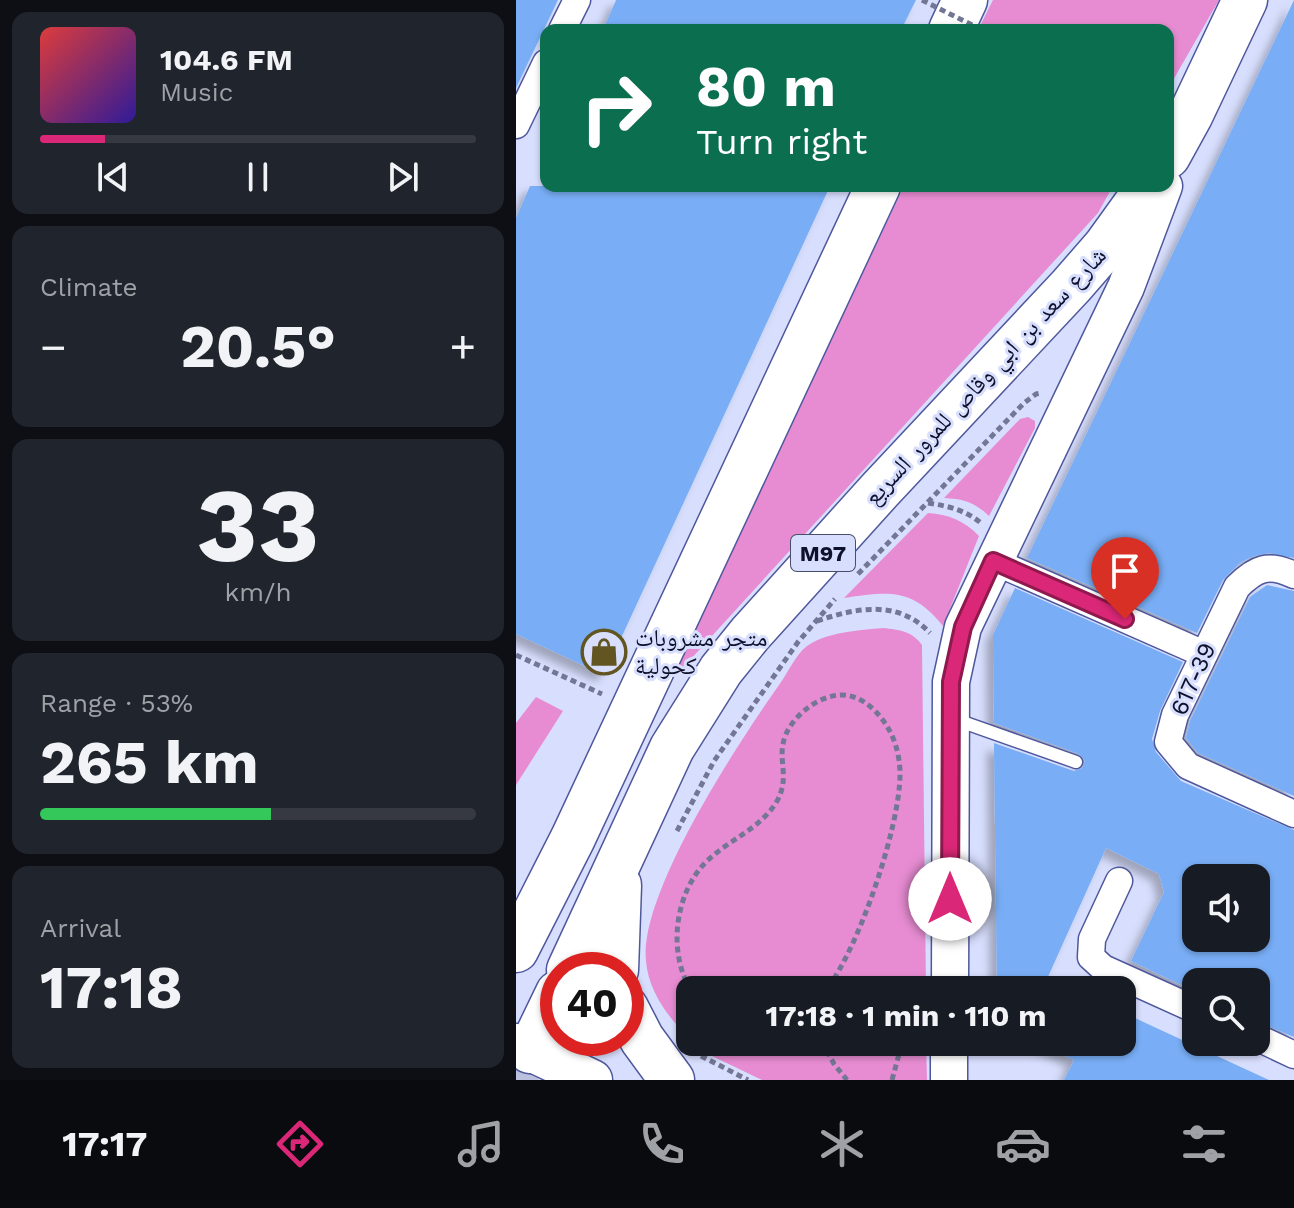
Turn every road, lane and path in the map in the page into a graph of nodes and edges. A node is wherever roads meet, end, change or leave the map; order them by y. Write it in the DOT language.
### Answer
graph roads {
  1 [pos="577,0"];
  2 [pos="922,0"];
  3 [pos="965,0"];
  4 [pos="1245,0"];
  5 [pos="565,24"];
  6 [pos="954,24"];
  7 [pos="970,24"];
  8 [pos="540,75"];
  9 [pos="1190,116"];
  10 [pos="516,125"];
  11 [pos="1174,145"];
  12 [pos="1174,160"];
  13 [pos="875,192"];
  14 [pos="1145,192"];
  15 [pos="1162,192"];
  16 [pos="1049,392"];
  17 [pos="927,503"];
  18 [pos="991,545"];
  19 [pos="1294,575"];
  20 [pos="849,582"];
  21 [pos="841,592"];
  22 [pos="816,621"];
  23 [pos="933,638"];
  24 [pos="1204,654"];
  25 [pos="516,655"];
  26 [pos="633,709"];
  27 [pos="950,717"];
  28 [pos="1076,762"];
  29 [pos="1294,814"];
  30 [pos="674,836"];
  31 [pos="573,838"];
  32 [pos="620,862"];
  33 [pos="516,877"];
  34 [pos="1119,881"];
  35 [pos="516,950"];
  36 [pos="578,952"];
  37 [pos="617,952"];
  38 [pos="685,976"];
  39 [pos="836,976"];
  40 [pos="950,976"];
  41 [pos="1182,1004"];
  42 [pos="540,1025"];
  43 [pos="644,1040"];
  44 [pos="1270,1044"];
  45 [pos="523,1055"];
  46 [pos="1294,1055"];
  47 [pos="831,1056"];
  48 [pos="899,1056"];
  49 [pos="949,1056"];
  50 [pos="684,1066"];
  51 [pos="592,1080"];
  52 [pos="748,1080"];
  53 [pos="847,1080"];
  54 [pos="892,1080"];
  55 [pos="949,1080"];
  1 -- 5 [label="street"];
  2 -- 7 [label="path, bridge"];
  3 -- 6 [label="highway"];
  4 -- 9 [label="highway"];
  8 -- 10 [label="street"];
  9 -- 11 [label="highway"];
  9 -- 12 [label="street"];
  13 -- 26 [label="highway"];
  14 -- 32 [label="highway, شارع سعد بن ابي وقاص للمرور السريع / M97"];
  15 -- 18 [label="street"];
  16 -- 17 [label="path"];
  17 -- 18 [label="path"];
  17 -- 20 [label="path"];
  18 -- 24 [label="street"];
  18 -- 27 [label="street"];
  19 -- 24 [label="street, 617-39"];
  21 -- 22 [label="path"];
  22 -- 23 [label="path"];
  22 -- 30 [label="path"];
  24 -- 29 [label="street, 617-39"];
  25 -- 26 [label="path"];
  26 -- 31 [label="highway"];
  27 -- 28 [label="lane"];
  27 -- 40 [label="street"];
  31 -- 33 [label="highway"];
  31 -- 35 [label="highway"];
  32 -- 36 [label="highway, شارع سعد بن ابي وقاص للمرور السريع / M97"];
  32 -- 37 [label="highway"];
  34 -- 41 [label="street"];
  38 -- 39 [label="path"];
  42 -- 45 [label="highway"];
  43 -- 50 [label="highway"];
  44 -- 46 [label="street"];
  45 -- 51 [label="main road"];
  47 -- 53 [label="path"];
  48 -- 54 [label="path"];
  49 -- 55 [label="street"];
  50 -- 52 [label="path"];
}
